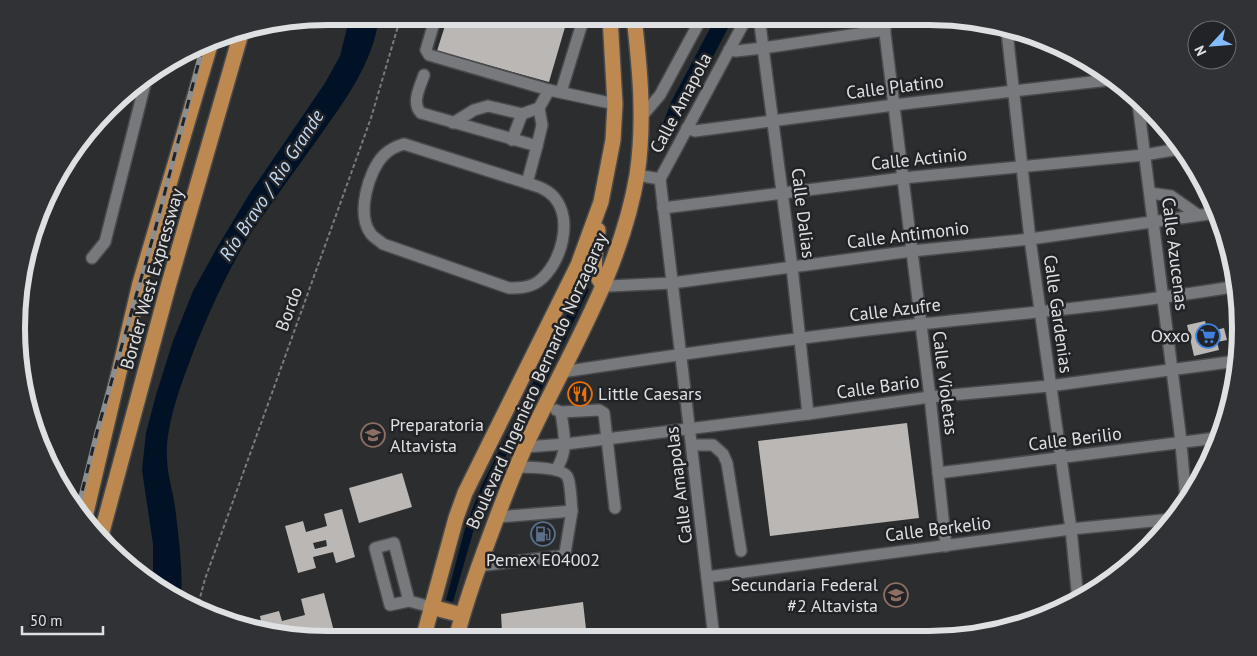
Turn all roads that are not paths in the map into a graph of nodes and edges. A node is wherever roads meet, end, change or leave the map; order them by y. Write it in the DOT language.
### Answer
graph roads {
  1 [pos="433,25"];
  2 [pos="581,25"];
  3 [pos="611,25"];
  4 [pos="635,25"];
  5 [pos="698,25"];
  6 [pos="735,25"];
  7 [pos="760,25"];
  8 [pos="884,25"];
  9 [pos="885,30"];
  10 [pos="1007,35"];
  11 [pos="240,38"];
  12 [pos="763,48"];
  13 [pos="209,49"];
  14 [pos="729,50"];
  15 [pos="424,75"];
  16 [pos="1103,81"];
  17 [pos="144,88"];
  18 [pos="549,90"];
  19 [pos="1014,91"];
  20 [pos="561,92"];
  21 [pos="615,104"];
  22 [pos="894,105"];
  23 [pos="539,108"];
  24 [pos="1139,110"];
  25 [pos="522,114"];
  26 [pos="642,116"];
  27 [pos="773,120"];
  28 [pos="453,123"];
  29 [pos="687,128"];
  30 [pos="512,140"];
  31 [pos="537,146"];
  32 [pos="1174,151"];
  33 [pos="1144,155"];
  34 [pos="1023,166"];
  35 [pos="636,175"];
  36 [pos="903,178"];
  37 [pos="660,179"];
  38 [pos="527,182"];
  39 [pos="1150,193"];
  40 [pos="782,194"];
  41 [pos="664,208"];
  42 [pos="1210,214"];
  43 [pos="1198,215"];
  44 [pos="596,219"];
  45 [pos="1152,222"];
  46 [pos="1030,239"];
  47 [pos="912,251"];
  48 [pos="92,258"];
  49 [pos="792,267"];
  50 [pos="672,283"];
  51 [pos="603,284"];
  52 [pos="1229,288"];
  53 [pos="1163,299"];
  54 [pos="1041,313"];
  55 [pos="920,324"];
  56 [pos="799,340"];
  57 [pos="681,354"];
  58 [pos="1230,362"];
  59 [pos="1172,370"];
  60 [pos="562,372"];
  61 [pos="1050,386"];
  62 [pos="930,397"];
  63 [pos="545,405"];
  64 [pos="561,412"];
  65 [pos="808,414"];
  66 [pos="690,429"];
  67 [pos="608,438"];
  68 [pos="1211,439"];
  69 [pos="1181,443"];
  70 [pos="566,444"];
  71 [pos="692,445"];
  72 [pos="525,447"];
  73 [pos="1060,459"];
  74 [pos="516,467"];
  75 [pos="556,470"];
  76 [pos="938,473"];
  77 [pos="1185,489"];
  78 [pos="616,508"];
  79 [pos="87,510"];
  80 [pos="572,511"];
  81 [pos="497,517"];
  82 [pos="1163,520"];
  83 [pos="1071,529"];
  84 [pos="102,530"];
  85 [pos="946,546"];
  86 [pos="741,551"];
  87 [pos="478,566"];
  88 [pos="707,577"];
  89 [pos="1077,592"];
  90 [pos="409,601"];
  91 [pos="446,611"];
  92 [pos="430,631"];
  93 [pos="453,631"];
  94 [pos="713,631"];
  1 -- 18 [label="street"];
  2 -- 20 [label="street"];
  3 -- 21 [label="highway, Boulevard Ingeniero Bernardo Norzagaray"];
  4 -- 26 [label="highway, Boulevard Ingeniero Bernardo Norzagaray"];
  5 -- 26 [label="street"];
  6 -- 14 [label="street, Calle Amapola"];
  7 -- 12 [label="street, Calle Dalias"];
  8 -- 9 [label="street, Calle Violetas"];
  9 -- 12 [label="street"];
  9 -- 22 [label="street, Calle Violetas"];
  10 -- 19 [label="street, Calle Gardenias"];
  11 -- 84 [label="highway, Border West Expressway"];
  12 -- 14 [label="street"];
  12 -- 27 [label="street, Calle Dalias"];
  13 -- 79 [label="highway, Border West Expressway"];
  14 -- 29 [label="street, Calle Amapola"];
  15 -- 28 [label="street"];
  16 -- 19 [label="street, Calle Platino"];
  17 -- 48 [label="street"];
  18 -- 20 [label="street"];
  18 -- 23 [label="street"];
  19 -- 22 [label="street, Calle Platino"];
  19 -- 34 [label="street, Calle Gardenias"];
  20 -- 21 [label="street"];
  21 -- 44 [label="highway, Boulevard Ingeniero Bernardo Norzagaray"];
  22 -- 27 [label="street, Calle Platino"];
  22 -- 36 [label="street, Calle Violetas"];
  23 -- 25 [label="street"];
  23 -- 31 [label="street"];
  24 -- 33 [label="street, Calle Azucenas"];
  25 -- 28 [label="street"];
  25 -- 30 [label="street"];
  26 -- 35 [label="highway, Boulevard Ingeniero Bernardo Norzagaray"];
  27 -- 29 [label="street, Calle Platino"];
  27 -- 40 [label="street, Calle Dalias"];
  28 -- 30 [label="street"];
  29 -- 37 [label="street, Calle Amapola"];
  30 -- 31 [label="street"];
  31 -- 38 [label="street"];
  32 -- 33 [label="street, Calle Actinio"];
  33 -- 34 [label="street, Calle Actinio"];
  33 -- 39 [label="street, Calle Azucenas"];
  34 -- 36 [label="street, Calle Actinio"];
  34 -- 46 [label="street, Calle Gardenias"];
  35 -- 37 [label="street"];
  35 -- 51 [label="highway, Boulevard Ingeniero Bernardo Norzagaray"];
  36 -- 40 [label="street, Calle Actinio"];
  36 -- 47 [label="street, Calle Violetas"];
  37 -- 41 [label="street, Calle Amapolas"];
  38 -- 38 [label="street"];
  39 -- 43 [label="street"];
  39 -- 45 [label="street, Calle Azucenas"];
  40 -- 41 [label="street, Calle Actinio"];
  40 -- 49 [label="street, Calle Dalias"];
  41 -- 50 [label="street, Calle Amapolas"];
  42 -- 43 [label="street, Calle Antimonio"];
  43 -- 45 [label="street, Calle Antimonio"];
  44 -- 51 [label="highway"];
  44 -- 91 [label="highway, Boulevard Ingeniero Bernardo Norzagaray"];
  45 -- 46 [label="street, Calle Antimonio"];
  45 -- 53 [label="street, Calle Azucenas"];
  46 -- 47 [label="street, Calle Antimonio"];
  46 -- 54 [label="street, Calle Gardenias"];
  47 -- 49 [label="street, Calle Antimonio"];
  47 -- 55 [label="street, Calle Violetas"];
  49 -- 50 [label="street, Calle Antimonio"];
  49 -- 56 [label="street, Calle Dalias"];
  50 -- 51 [label="street, Calle Antimonio"];
  50 -- 57 [label="street, Calle Amapolas"];
  51 -- 60 [label="highway, Boulevard Ingeniero Bernardo Norzagaray"];
  52 -- 53 [label="street, Calle Azufre"];
  53 -- 54 [label="street, Calle Azufre"];
  53 -- 59 [label="street, Calle Azucenas"];
  54 -- 55 [label="street, Calle Azufre"];
  54 -- 61 [label="street, Calle Gardenias"];
  55 -- 56 [label="street, Calle Azufre"];
  55 -- 62 [label="street, Calle Violetas"];
  56 -- 57 [label="street, Calle Azufre"];
  56 -- 65 [label="street, Calle Dalias"];
  57 -- 60 [label="street, Calle Azufre"];
  57 -- 66 [label="street, Calle Amapolas"];
  58 -- 59 [label="street, Calle Bario"];
  59 -- 61 [label="street, Calle Bario"];
  59 -- 69 [label="street, Calle Azucenas"];
  60 -- 63 [label="highway, Boulevard Ingeniero Bernardo Norzagaray"];
  61 -- 62 [label="street, Calle Bario"];
  61 -- 73 [label="street, Calle Gardenias"];
  62 -- 65 [label="street, Calle Bario"];
  62 -- 76 [label="street, Calle Violetas"];
  63 -- 64 [label="street"];
  63 -- 72 [label="highway, Boulevard Ingeniero Bernardo Norzagaray"];
  64 -- 67 [label="street"];
  64 -- 70 [label="street"];
  65 -- 66 [label="street, Calle Bario"];
  66 -- 67 [label="street, Calle Bario"];
  66 -- 71 [label="street, Calle Amapolas"];
  67 -- 70 [label="street, Calle Bario"];
  67 -- 78 [label="street"];
  68 -- 69 [label="street, Calle Berilio"];
  69 -- 73 [label="street, Calle Berilio"];
  69 -- 77 [label="street, Calle Azucenas"];
  70 -- 72 [label="street, Calle Bario"];
  70 -- 75 [label="street"];
  71 -- 86 [label="street"];
  71 -- 88 [label="street, Calle Amapolas"];
  72 -- 74 [label="highway, Boulevard Ingeniero Bernardo Norzagaray"];
  73 -- 76 [label="street, Calle Berilio"];
  73 -- 83 [label="street, Calle Gardenias"];
  74 -- 75 [label="street"];
  74 -- 81 [label="highway, Boulevard Ingeniero Bernardo Norzagaray"];
  75 -- 80 [label="street"];
  76 -- 85 [label="street, Calle Violetas"];
  80 -- 81 [label="street"];
  80 -- 87 [label="street"];
  81 -- 87 [label="highway, Boulevard Ingeniero Bernardo Norzagaray"];
  82 -- 83 [label="street, Calle Berkelio"];
  83 -- 85 [label="street, Calle Berkelio"];
  83 -- 89 [label="street, Calle Gardenias"];
  85 -- 88 [label="street, Calle Berkelio"];
  87 -- 91 [label="highway, Boulevard Ingeniero Bernardo Norzagaray"];
  88 -- 94 [label="street, Calle Amapolas"];
  90 -- 90 [label="street"];
  90 -- 91 [label="street"];
  91 -- 92 [label="highway, Boulevard Ingeniero Bernardo Norzagaray"];
  91 -- 93 [label="highway, Boulevard Ingeniero Bernardo Norzagaray"];
}
